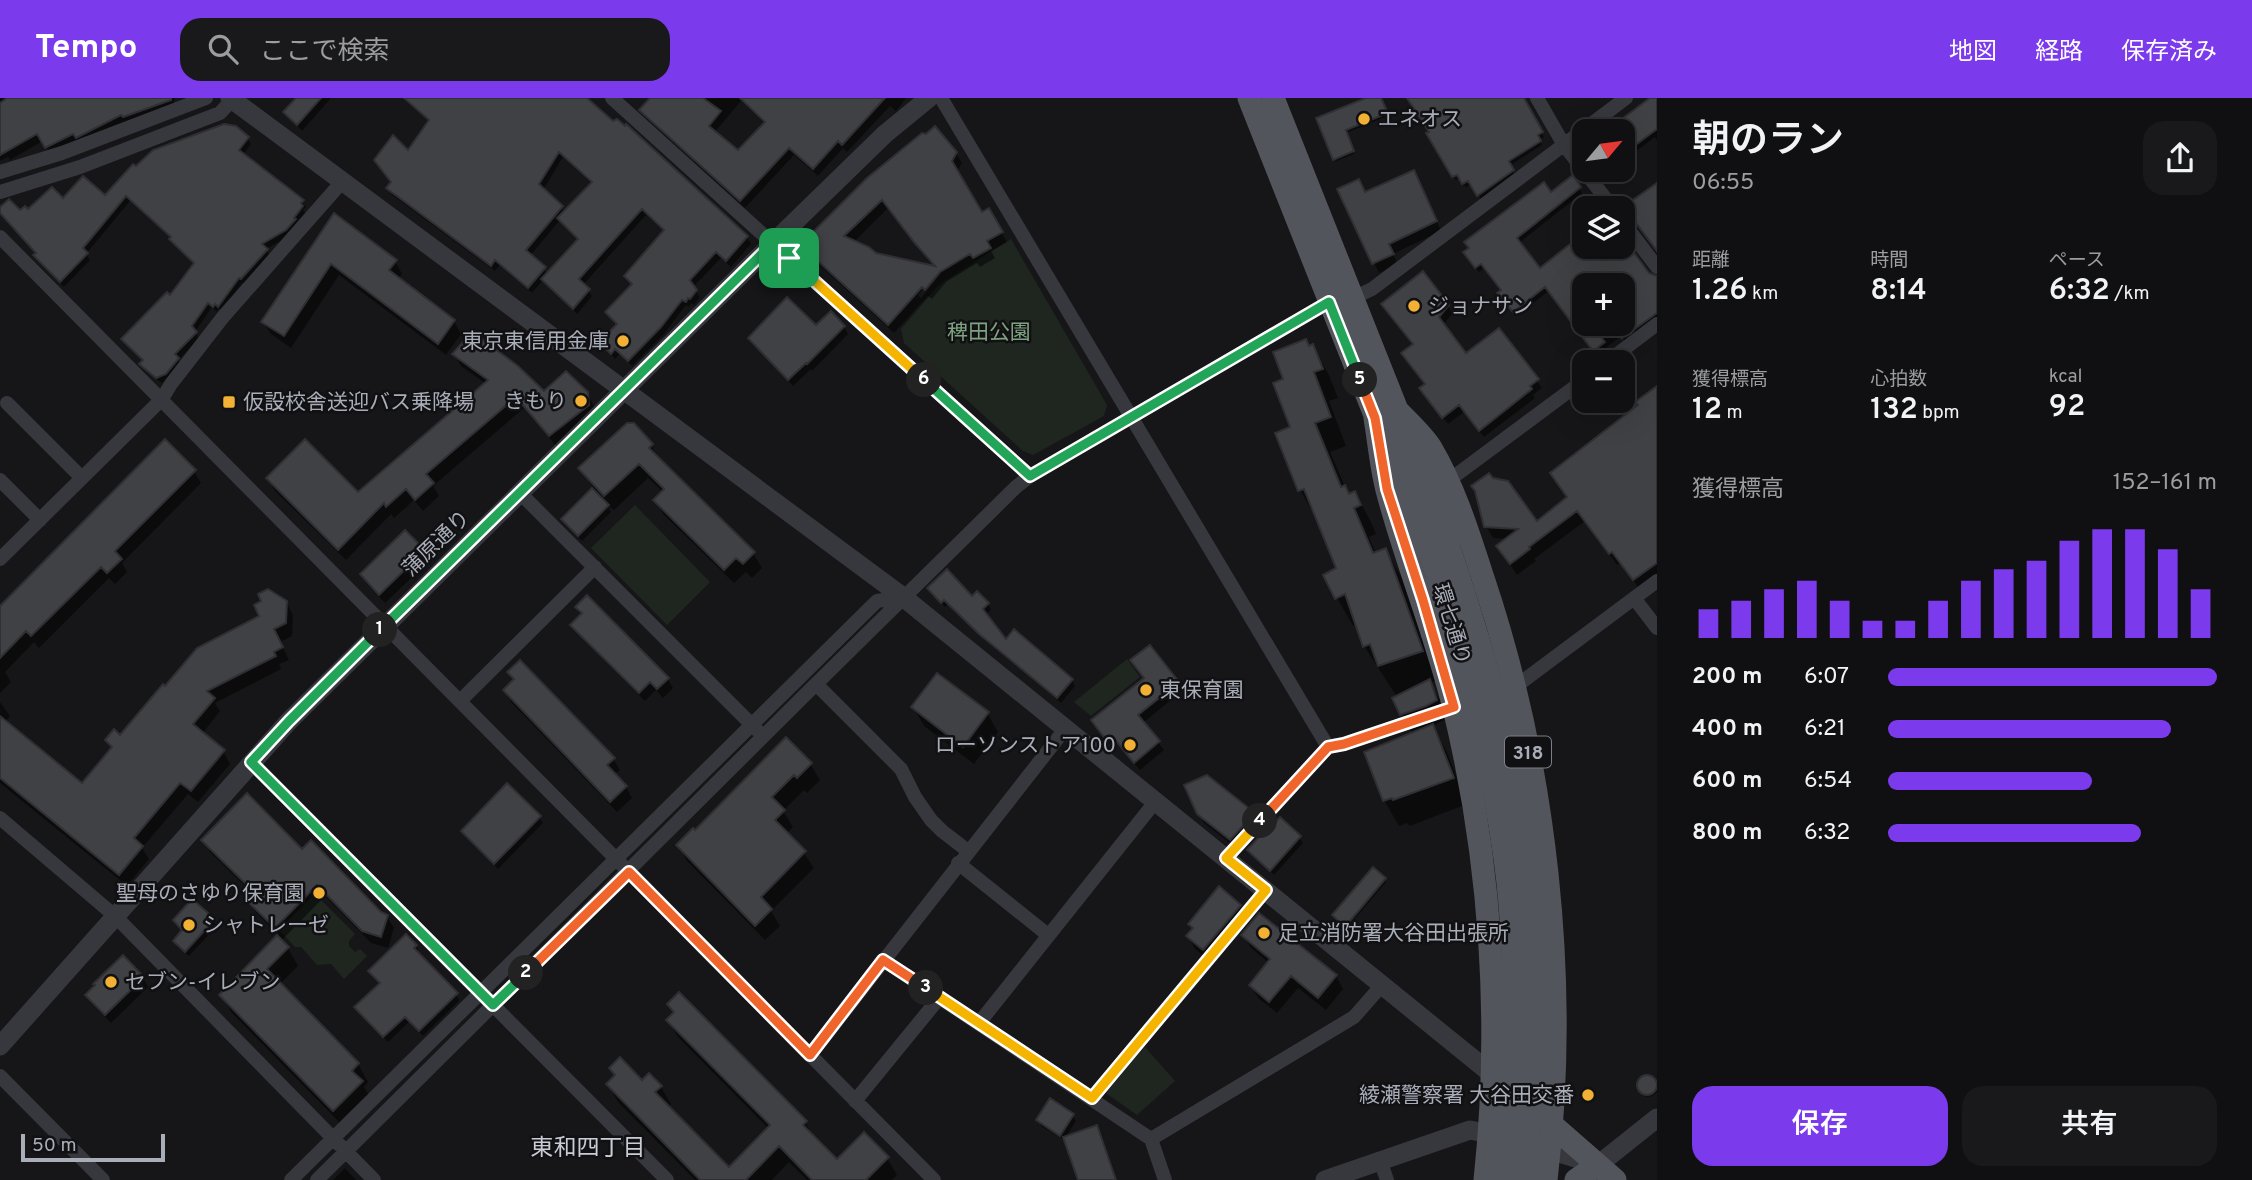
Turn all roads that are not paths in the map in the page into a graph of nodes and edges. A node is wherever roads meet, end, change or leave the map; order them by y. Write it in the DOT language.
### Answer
graph roads {
  1 [pos="206,98"];
  2 [pos="612,98"];
  3 [pos="929,98"];
  4 [pos="941,98"];
  5 [pos="1249,98"];
  6 [pos="1273,98"];
  7 [pos="1537,98"];
  8 [pos="1626,98"];
  9 [pos="231,99"];
  10 [pos="1564,145"];
  11 [pos="0,172"];
  12 [pos="341,183"];
  13 [pos="0,192"];
  14 [pos="1604,196"];
  15 [pos="0,237"];
  16 [pos="1635,238"];
  17 [pos="773,243"];
  18 [pos="1657,267"];
  19 [pos="1353,298"];
  20 [pos="1329,302"];
  21 [pos="1657,324"];
  22 [pos="1622,350"];
  23 [pos="1572,389"];
  24 [pos="624,390"];
  25 [pos="162,398"];
  26 [pos="7,403"];
  27 [pos="1385,413"];
  28 [pos="1133,418"];
  29 [pos="1030,476"];
  30 [pos="82,478"];
  31 [pos="0,480"];
  32 [pos="1448,481"];
  33 [pos="520,493"];
  34 [pos="40,520"];
  35 [pos="1439,548"];
  36 [pos="0,559"];
  37 [pos="595,567"];
  38 [pos="1657,581"];
  39 [pos="904,597"];
  40 [pos="1634,598"];
  41 [pos="386,624"];
  42 [pos="1657,628"];
  43 [pos="816,684"];
  44 [pos="1515,687"];
  45 [pos="461,700"];
  46 [pos="1454,707"];
  47 [pos="751,724"];
  48 [pos="1065,729"];
  49 [pos="763,736"];
  50 [pos="1328,747"];
  51 [pos="251,762"];
  52 [pos="1155,802"];
  53 [pos="0,818"];
  54 [pos="968,851"];
  55 [pos="617,858"];
  56 [pos="1226,858"];
  57 [pos="958,863"];
  58 [pos="629,872"];
  59 [pos="1266,890"];
  60 [pos="115,916"];
  61 [pos="1048,935"];
  62 [pos="883,960"];
  63 [pos="1382,985"];
  64 [pos="481,993"];
  65 [pos="940,998"];
  66 [pos="493,1005"];
  67 [pos="979,1023"];
  68 [pos="0,1046"];
  69 [pos="810,1055"];
  70 [pos="1493,1075"];
  71 [pos="0,1076"];
  72 [pos="1092,1098"];
  73 [pos="855,1101"];
  74 [pos="1657,1118"];
  75 [pos="1551,1124"];
  76 [pos="1490,1133"];
  77 [pos="333,1138"];
  78 [pos="1151,1139"];
  79 [pos="1549,1150"];
  80 [pos="346,1151"];
  81 [pos="1380,1160"];
  82 [pos="1606,1172"];
  83 [pos="103,1180"];
  84 [pos="291,1180"];
  85 [pos="317,1180"];
  86 [pos="374,1180"];
  87 [pos="667,1180"];
  88 [pos="934,1180"];
  89 [pos="1165,1180"];
  90 [pos="1325,1180"];
  91 [pos="1387,1180"];
  92 [pos="1485,1180"];
  93 [pos="1503,1180"];
  94 [pos="1524,1180"];
  95 [pos="1546,1180"];
  96 [pos="1576,1180"];
  1 -- 11 [label="street"];
  2 -- 17 [label="street"];
  3 -- 17 [label="street, 蒲原通り"];
  4 -- 28 [label="street"];
  5 -- 20 [label="main road, 環七通り / 318"];
  6 -- 19 [label="main road, 環七通り / 318"];
  7 -- 10 [label="street"];
  8 -- 10 [label="street"];
  9 -- 12 [label="street"];
  9 -- 13 [label="street"];
  10 -- 14 [label="street"];
  10 -- 19 [label="street"];
  12 -- 24 [label="street"];
  12 -- 25 [label="street"];
  15 -- 25 [label="street"];
  16 -- 18 [label="street"];
  17 -- 24 [label="street, 蒲原通り"];
  17 -- 29 [label="street"];
  19 -- 27 [label="main road, 環七通り / 318"];
  20 -- 27 [label="main road, 環七通り / 318"];
  20 -- 28 [label="street"];
  21 -- 22 [label="street"];
  23 -- 32 [label="street"];
  24 -- 33 [label="street, 蒲原通り"];
  24 -- 39 [label="street"];
  25 -- 30 [label="street"];
  25 -- 41 [label="street"];
  26 -- 30 [label="street"];
  27 -- 32 [label="main road, 318"];
  27 -- 35 [label="main road, 環七通り / 318"];
  27 -- 46 [label="main road, 318"];
  28 -- 29 [label="street"];
  28 -- 50 [label="street"];
  29 -- 39 [label="street"];
  30 -- 34 [label="street"];
  31 -- 34 [label="street"];
  32 -- 44 [label="main road, 318"];
  33 -- 37 [label="street"];
  33 -- 41 [label="street, 蒲原通り"];
  34 -- 36 [label="street"];
  35 -- 93 [label="main road, 環七通り / 318, bridge"];
  35 -- 94 [label="main road, 環七通り / 318, bridge"];
  37 -- 45 [label="street"];
  37 -- 47 [label="street"];
  38 -- 40 [label="street"];
  39 -- 43 [label="street"];
  39 -- 47 [label="street"];
  39 -- 48 [label="street"];
  40 -- 42 [label="street"];
  40 -- 44 [label="street"];
  41 -- 45 [label="street"];
  41 -- 51 [label="street, 蒲原通り"];
  43 -- 49 [label="street"];
  43 -- 54 [label="street"];
  44 -- 75 [label="main road, 318"];
  45 -- 55 [label="street"];
  46 -- 50 [label="street"];
  46 -- 70 [label="main road, 318"];
  47 -- 49 [label="street"];
  47 -- 55 [label="street"];
  48 -- 52 [label="street"];
  48 -- 54 [label="street"];
  49 -- 58 [label="street"];
  50 -- 56 [label="street"];
  51 -- 60 [label="street, 蒲原通り"];
  51 -- 64 [label="street"];
  52 -- 56 [label="street"];
  52 -- 61 [label="street"];
  53 -- 60 [label="street"];
  54 -- 57 [label="street"];
  55 -- 58 [label="street"];
  55 -- 64 [label="street"];
  56 -- 59 [label="street"];
  57 -- 61 [label="street"];
  57 -- 62 [label="street"];
  58 -- 66 [label="street"];
  58 -- 69 [label="street"];
  59 -- 63 [label="street"];
  59 -- 72 [label="street"];
  60 -- 68 [label="street, 蒲原通り"];
  60 -- 77 [label="street"];
  61 -- 67 [label="street"];
  62 -- 65 [label="street"];
  62 -- 69 [label="street"];
  63 -- 70 [label="street"];
  63 -- 78 [label="street"];
  64 -- 66 [label="street"];
  64 -- 77 [label="street"];
  65 -- 67 [label="street"];
  65 -- 73 [label="street"];
  66 -- 80 [label="street"];
  66 -- 87 [label="street"];
  67 -- 72 [label="street"];
  69 -- 73 [label="street"];
  70 -- 75 [label="main road"];
  70 -- 76 [label="main road, 318"];
  71 -- 83 [label="street"];
  72 -- 78 [label="street"];
  73 -- 88 [label="street"];
  74 -- 82 [label="street"];
  75 -- 79 [label="main road, 318"];
  75 -- 82 [label="main road"];
  76 -- 79 [label="street"];
  76 -- 81 [label="street"];
  76 -- 92 [label="main road, 318"];
  77 -- 80 [label="street"];
  77 -- 84 [label="street"];
  78 -- 89 [label="street"];
  79 -- 82 [label="street"];
  79 -- 95 [label="main road, 318"];
  80 -- 85 [label="street"];
  80 -- 86 [label="street"];
  81 -- 90 [label="street"];
  81 -- 91 [label="street"];
  82 -- 96 [label="main road"];
}
